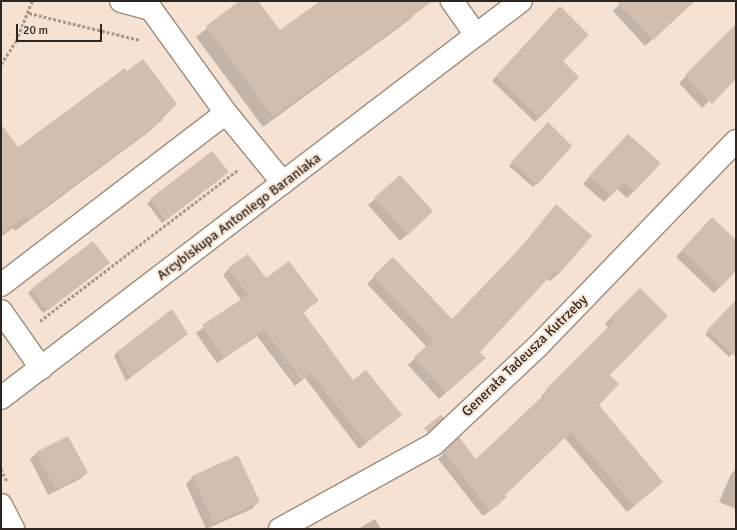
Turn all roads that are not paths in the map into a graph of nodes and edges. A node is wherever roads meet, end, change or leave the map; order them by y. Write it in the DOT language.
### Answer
graph roads {
  1 [pos="120,1"];
  2 [pos="452,1"];
  3 [pos="521,1"];
  4 [pos="153,5"];
  5 [pos="476,35"];
  6 [pos="226,113"];
  7 [pos="736,141"];
  8 [pos="283,183"];
  9 [pos="1,286"];
  10 [pos="1,311"];
  11 [pos="41,368"];
  12 [pos="1,398"];
  13 [pos="1,504"];
  14 [pos="13,529"];
  15 [pos="280,529"];
  1 -- 4 [label="street"];
  2 -- 5 [label="street"];
  3 -- 5 [label="street, Arcybiskupa Antoniego Baraniaka"];
  4 -- 6 [label="street"];
  5 -- 8 [label="street, Arcybiskupa Antoniego Baraniaka"];
  6 -- 8 [label="street"];
  6 -- 9 [label="street"];
  7 -- 15 [label="street, Generała Tadeusza Kutrzeby"];
  8 -- 11 [label="street, Arcybiskupa Antoniego Baraniaka"];
  10 -- 11 [label="street"];
  11 -- 12 [label="street, Arcybiskupa Antoniego Baraniaka"];
  13 -- 14 [label="street"];
}
